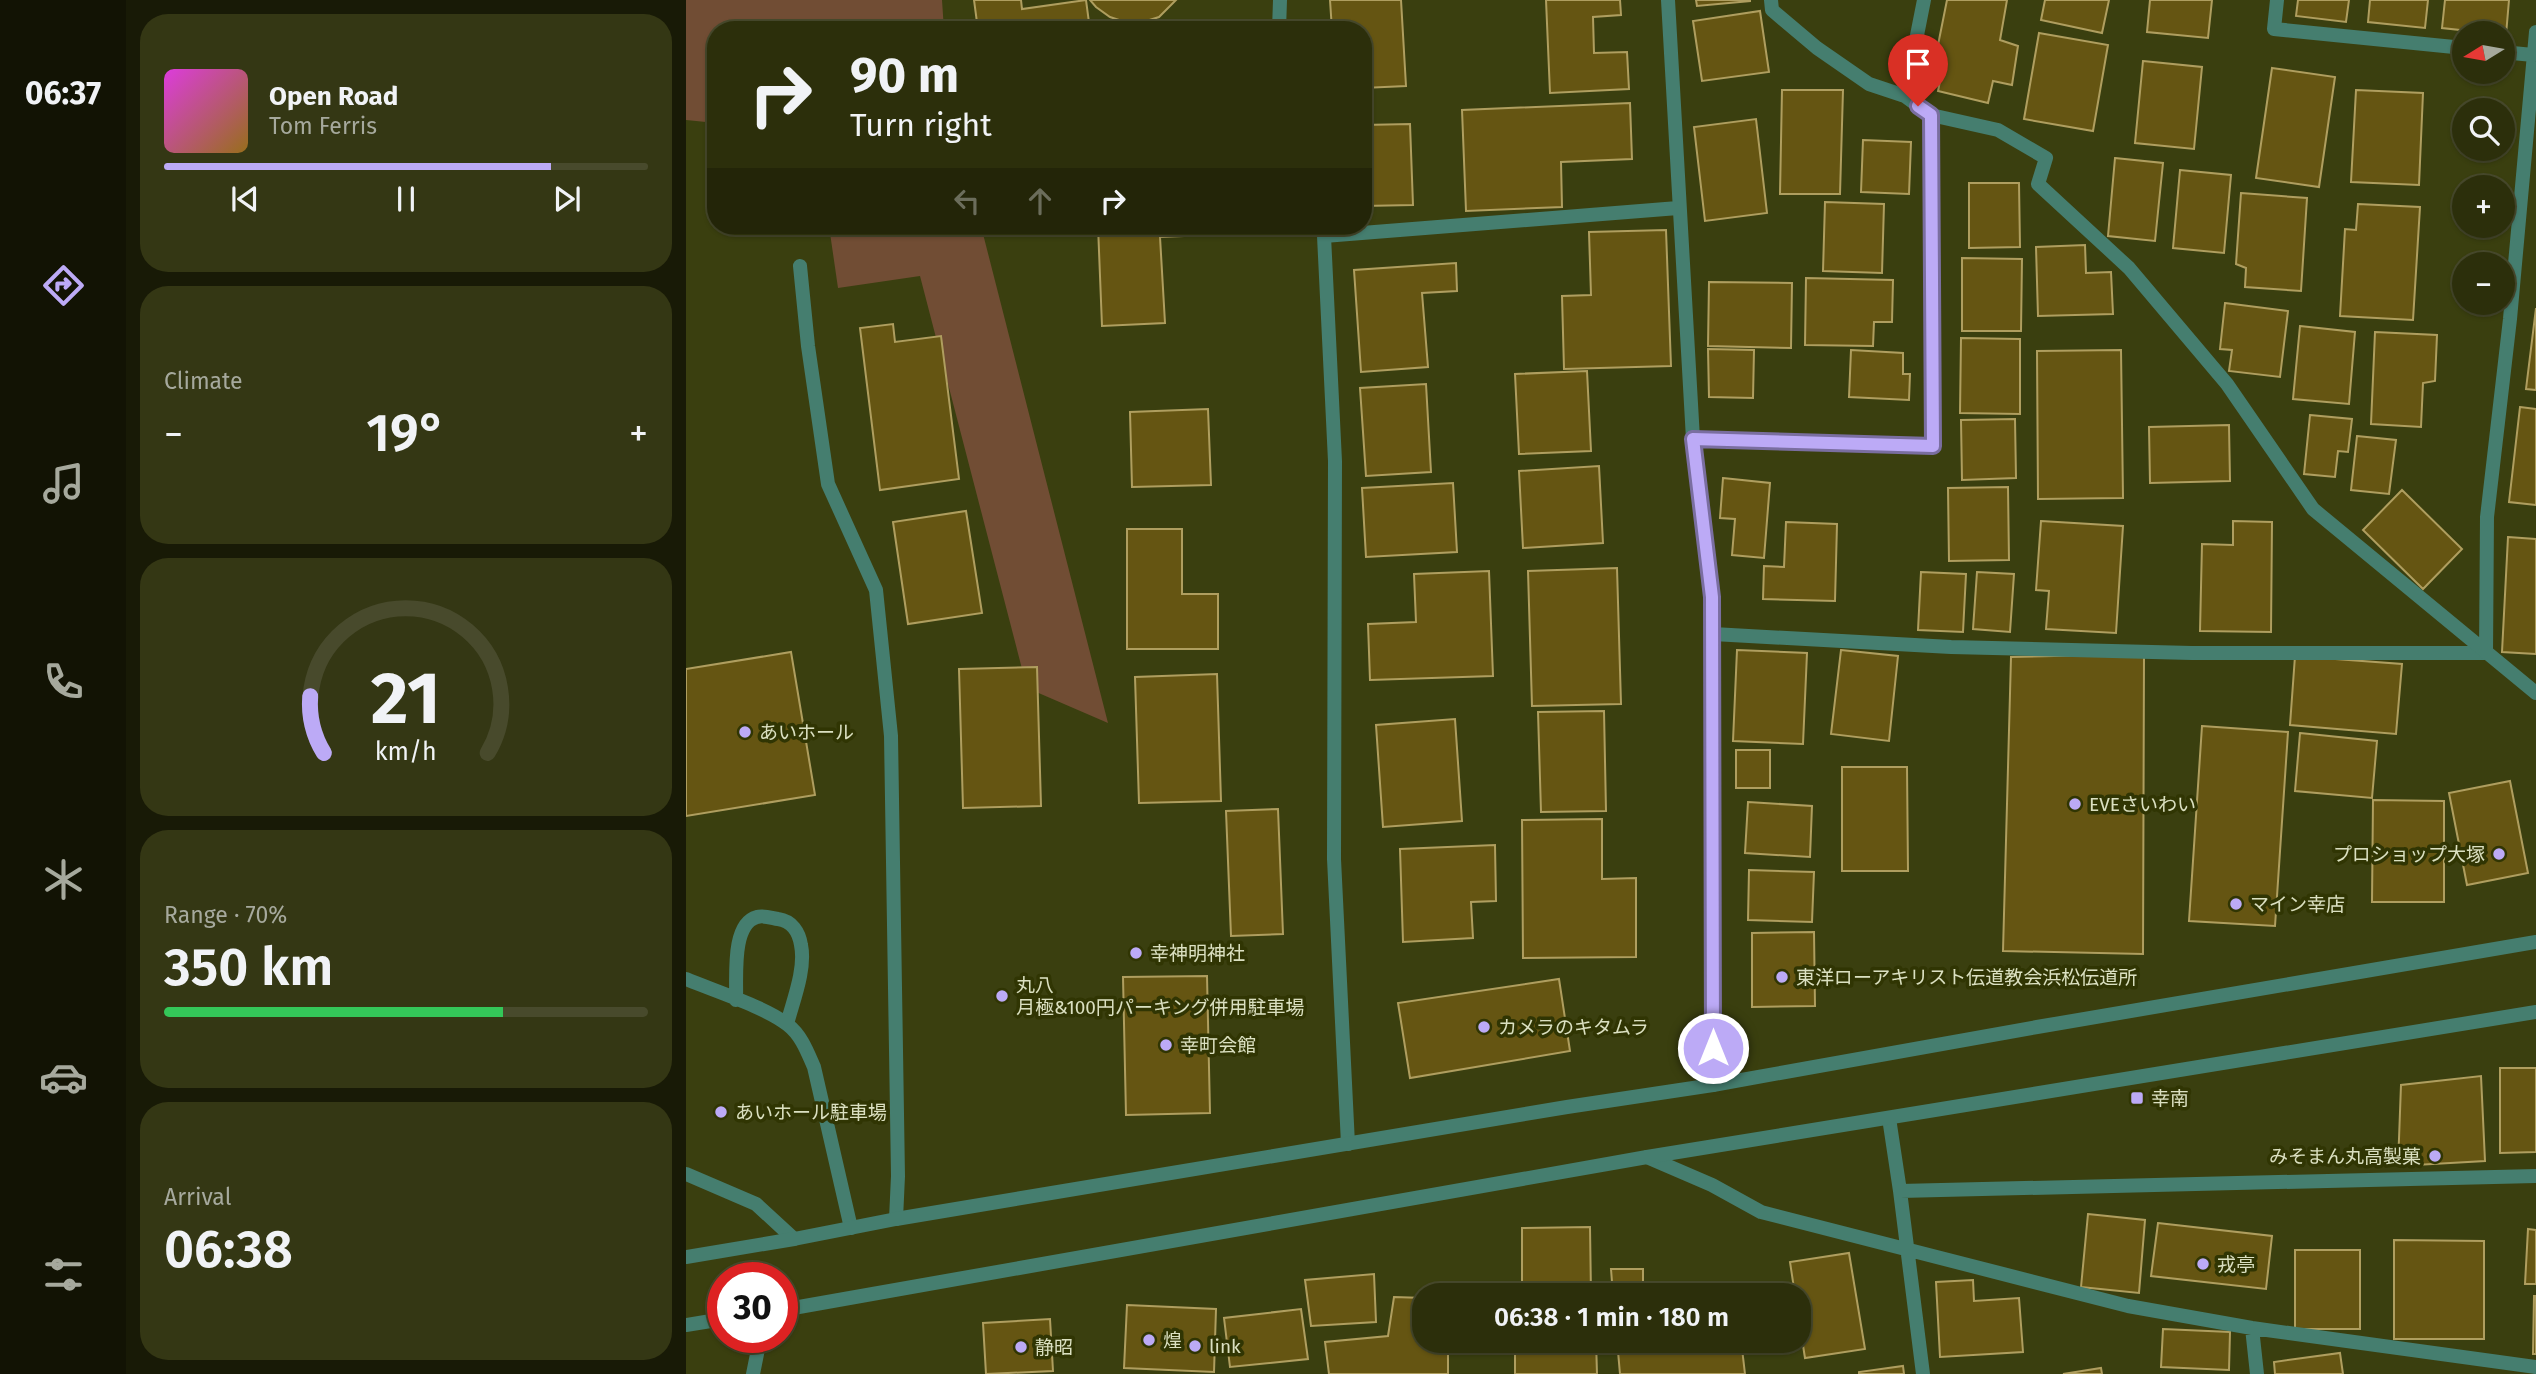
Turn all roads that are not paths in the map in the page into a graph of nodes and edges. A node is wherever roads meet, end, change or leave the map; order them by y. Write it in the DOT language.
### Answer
graph roads {
  1 [pos="1280,0"];
  2 [pos="1668,0"];
  3 [pos="1770,0"];
  4 [pos="1924,0"];
  5 [pos="2277,0"];
  6 [pos="1279,21"];
  7 [pos="2536,32"];
  8 [pos="2452,47"];
  9 [pos="2515,53"];
  10 [pos="2533,55"];
  11 [pos="1905,96"];
  12 [pos="1931,115"];
  13 [pos="1678,208"];
  14 [pos="1372,228"];
  15 [pos="1323,235"];
  16 [pos="800,266"];
  17 [pos="1693,439"];
  18 [pos="1713,634"];
  19 [pos="2486,653"];
  20 [pos="2536,693"];
  21 [pos="2536,942"];
  22 [pos="686,979"];
  23 [pos="736,1000"];
  24 [pos="2536,1012"];
  25 [pos="787,1024"];
  26 [pos="1713,1085"];
  27 [pos="1888,1118"];
  28 [pos="1348,1144"];
  29 [pos="1647,1157"];
  30 [pos="686,1174"];
  31 [pos="2536,1176"];
  32 [pos="1900,1191"];
  33 [pos="896,1219"];
  34 [pos="851,1228"];
  35 [pos="794,1240"];
  36 [pos="1907,1249"];
  37 [pos="686,1257"];
  38 [pos="798,1307"];
  39 [pos="707,1322"];
  40 [pos="686,1325"];
  41 [pos="2252,1328"];
  42 [pos="757,1353"];
  43 [pos="2529,1369"];
  44 [pos="753,1374"];
  45 [pos="1923,1374"];
  46 [pos="2257,1374"];
  1 -- 6 [label="street"];
  2 -- 13 [label="street"];
  3 -- 11 [label="street"];
  4 -- 11 [label="street"];
  5 -- 8 [label="street"];
  7 -- 10 [label="street"];
  9 -- 10 [label="street"];
  10 -- 19 [label="street"];
  11 -- 12 [label="street"];
  12 -- 17 [label="street"];
  12 -- 19 [label="street"];
  13 -- 14 [label="street"];
  13 -- 17 [label="street"];
  15 -- 28 [label="street"];
  16 -- 33 [label="street"];
  17 -- 18 [label="street"];
  18 -- 19 [label="street"];
  18 -- 26 [label="street"];
  19 -- 20 [label="street"];
  21 -- 26 [label="street"];
  22 -- 23 [label="street"];
  23 -- 25 [label="street"];
  23 -- 25 [label="street"];
  24 -- 27 [label="street"];
  25 -- 34 [label="street"];
  26 -- 28 [label="street"];
  27 -- 29 [label="street"];
  27 -- 32 [label="street"];
  28 -- 33 [label="street"];
  29 -- 36 [label="street"];
  29 -- 38 [label="street"];
  30 -- 35 [label="street"];
  31 -- 32 [label="street"];
  32 -- 36 [label="street"];
  33 -- 34 [label="street"];
  34 -- 35 [label="street"];
  35 -- 37 [label="street"];
  36 -- 41 [label="street"];
  36 -- 45 [label="street"];
  39 -- 40 [label="street"];
  41 -- 43 [label="street"];
  41 -- 46 [label="street"];
  42 -- 44 [label="street"];
}
